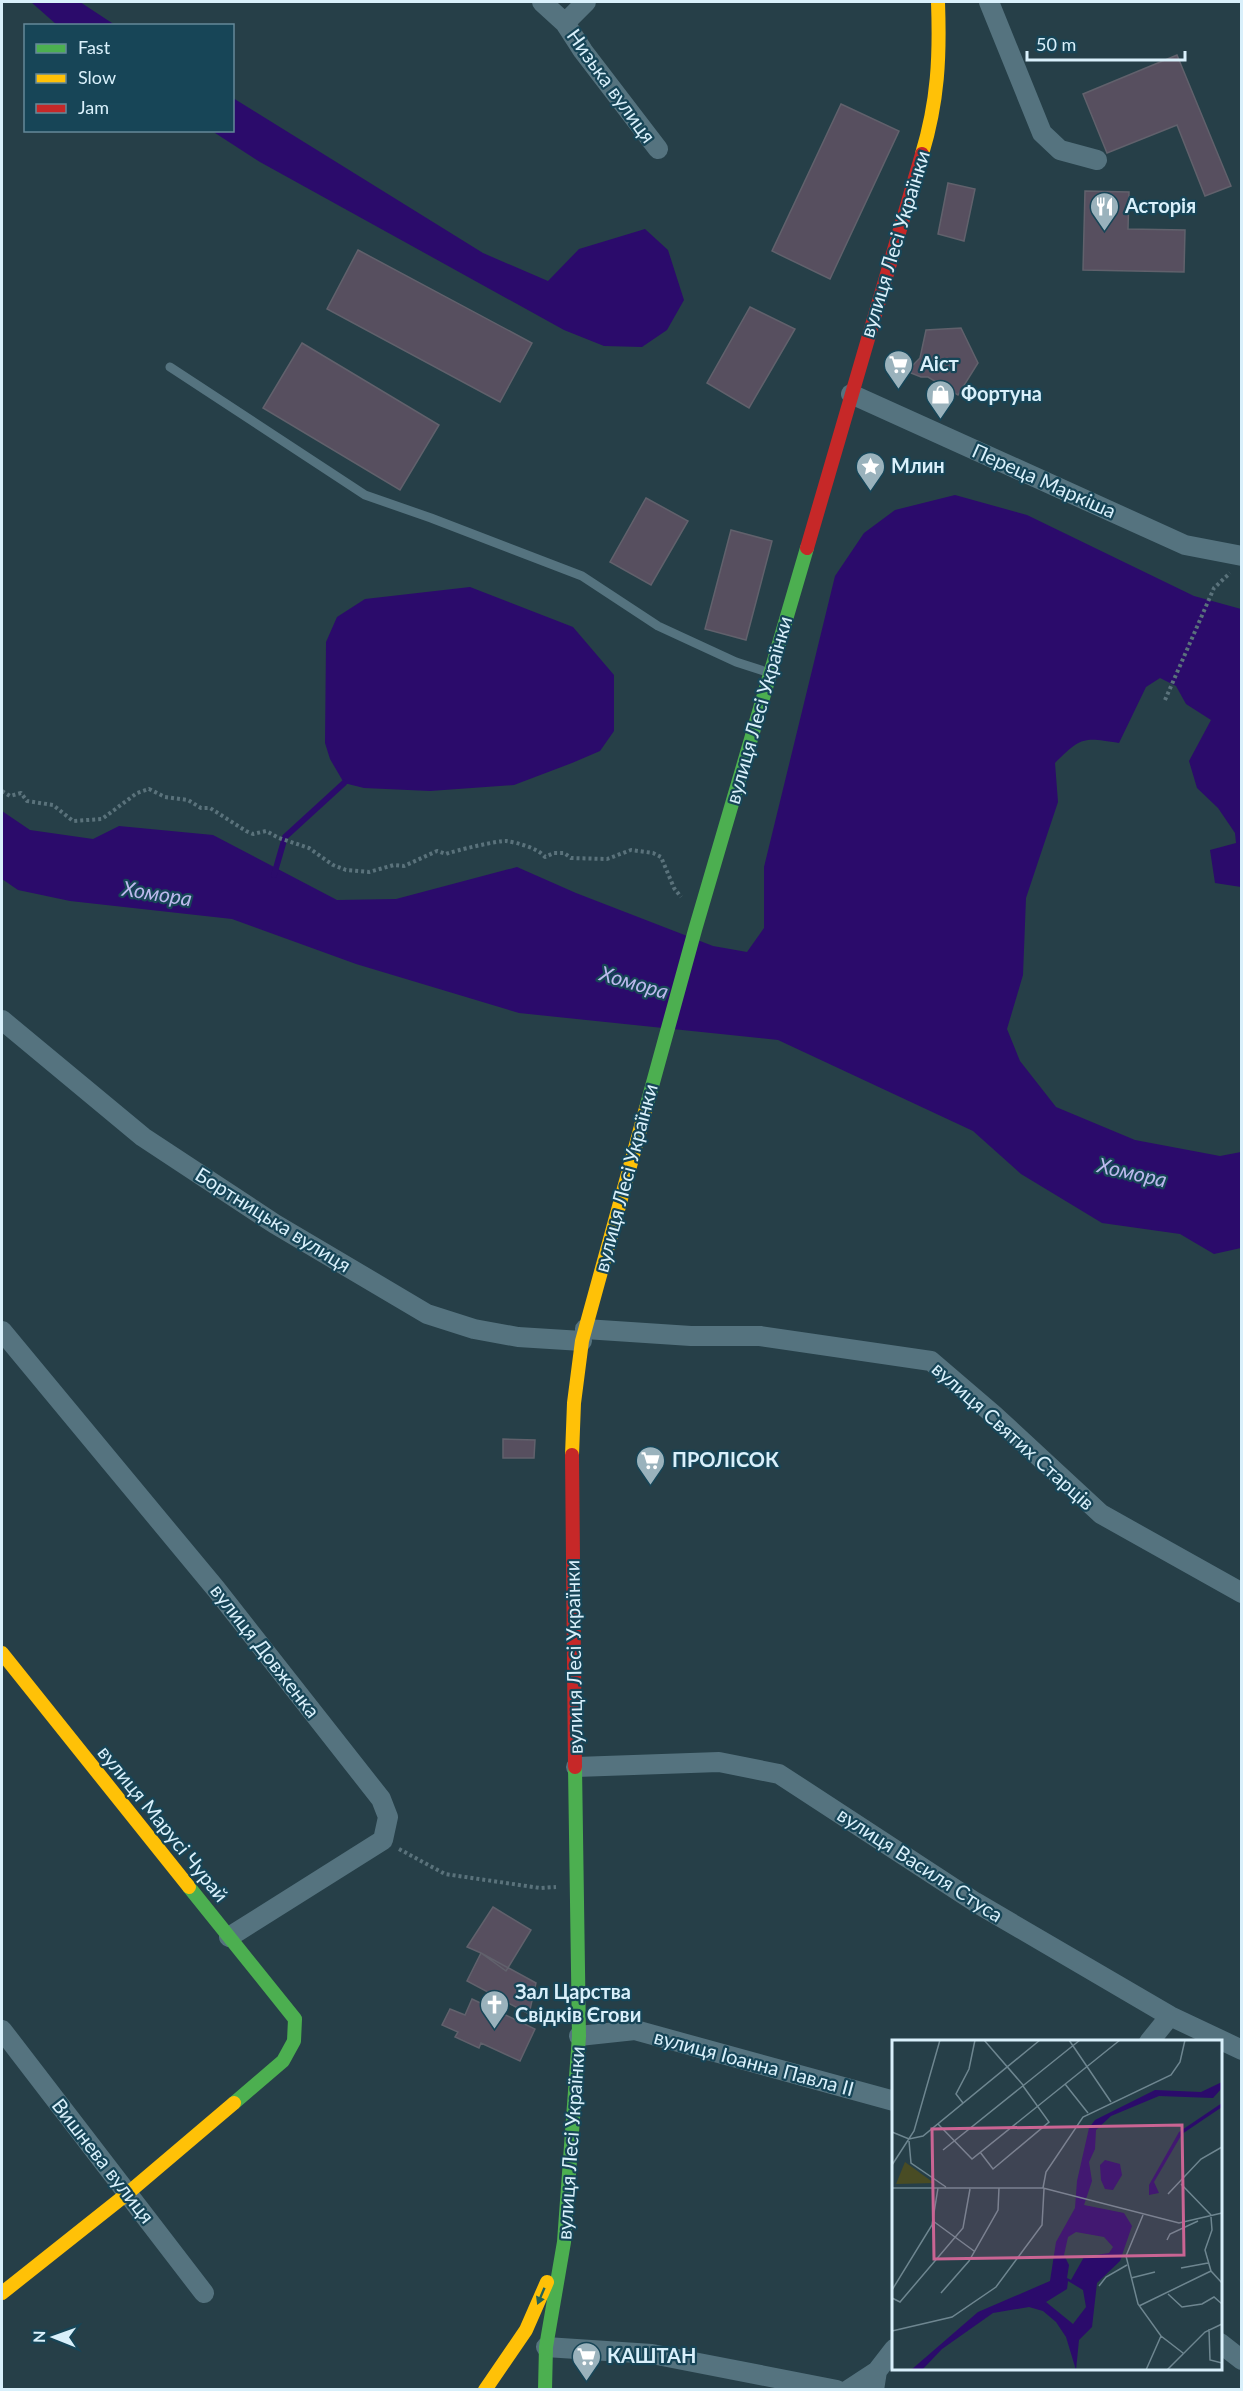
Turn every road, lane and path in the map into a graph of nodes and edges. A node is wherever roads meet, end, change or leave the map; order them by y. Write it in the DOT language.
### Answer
graph roads {
  1 [pos="542,2"];
  2 [pos="586,2"];
  3 [pos="938,2"];
  4 [pos="989,2"];
  5 [pos="565,23"];
  6 [pos="658,149"];
  7 [pos="1096,160"];
  8 [pos="170,367"];
  9 [pos="850,394"];
  10 [pos="1242,556"];
  11 [pos="1214,588"];
  12 [pos="770,673"];
  13 [pos="1165,700"];
  14 [pos="2,791"];
  15 [pos="700,911"];
  16 [pos="2,1020"];
  17 [pos="2,1331"];
  18 [pos="583,1335"];
  19 [pos="1242,1593"];
  20 [pos="2,1653"];
  21 [pos="576,1767"];
  22 [pos="383,1840"];
  23 [pos="577,1887"];
  24 [pos="229,1937"];
  25 [pos="1170,2016"];
  26 [pos="2,2030"];
  27 [pos="579,2036"];
  28 [pos="1151,2040"];
  29 [pos="1221,2040"];
  30 [pos="1222,2041"];
  31 [pos="1242,2050"];
  32 [pos="892,2100"];
  33 [pos="128,2193"];
  34 [pos="564,2242"];
  35 [pos="2,2293"];
  36 [pos="204,2293"];
  37 [pos="1222,2344"];
  38 [pos="546,2347"];
  39 [pos="892,2352"];
  40 [pos="1242,2360"];
  41 [pos="876,2380"];
  42 [pos="485,2390"];
  43 [pos="544,2390"];
  44 [pos="837,2390"];
  45 [pos="848,2390"];
  1 -- 5 [label="street, Низька вулиця"];
  2 -- 5 [label="street, Низька вулиця"];
  3 -- 9 [label="main road, вулиця Лесі Українки"];
  4 -- 7 [label="street"];
  5 -- 6 [label="street, Низька вулиця"];
  8 -- 12 [label="lane"];
  9 -- 10 [label="street, Переца Маркіша"];
  9 -- 12 [label="main road, вулиця Лесі Українки"];
  11 -- 13 [label="path"];
  12 -- 15 [label="main road, вулиця Лесі Українки"];
  14 -- 15 [label="path"];
  15 -- 18 [label="main road, вулиця Лесі Українки"];
  16 -- 18 [label="street, Бортницька вулиця"];
  17 -- 22 [label="street, вулиця Довженка"];
  18 -- 19 [label="street, вулиця Святих Старців"];
  18 -- 21 [label="main road, вулиця Лесі Українки"];
  20 -- 24 [label="main road, вулиця Марусі Чурай"];
  21 -- 23 [label="main road, вулиця Лесі Українки"];
  21 -- 25 [label="street, вулиця Василя Стуса"];
  22 -- 23 [label="path"];
  22 -- 24 [label="street"];
  23 -- 27 [label="main road, вулиця Лесі Українки"];
  24 -- 33 [label="main road, вулиця Марусі Чурай"];
  25 -- 28 [label="street"];
  25 -- 29 [label="street, вулиця Василя Стуса"];
  26 -- 33 [label="street, Вишнева вулиця"];
  27 -- 32 [label="street, вулиця Іоанна Павла II"];
  27 -- 34 [label="main road, вулиця Лесі Українки"];
  30 -- 31 [label="street, вулиця Василя Стуса"];
  33 -- 35 [label="main road"];
  33 -- 36 [label="street, Вишнева вулиця"];
  34 -- 38 [label="main road, вулиця Лесі Українки"];
  34 -- 42 [label="main road, one-way"];
  37 -- 40 [label="street"];
  38 -- 43 [label="main road, вулиця Лесі Українки"];
  38 -- 44 [label="street"];
  39 -- 41 [label="street"];
  41 -- 45 [label="street"];
}
